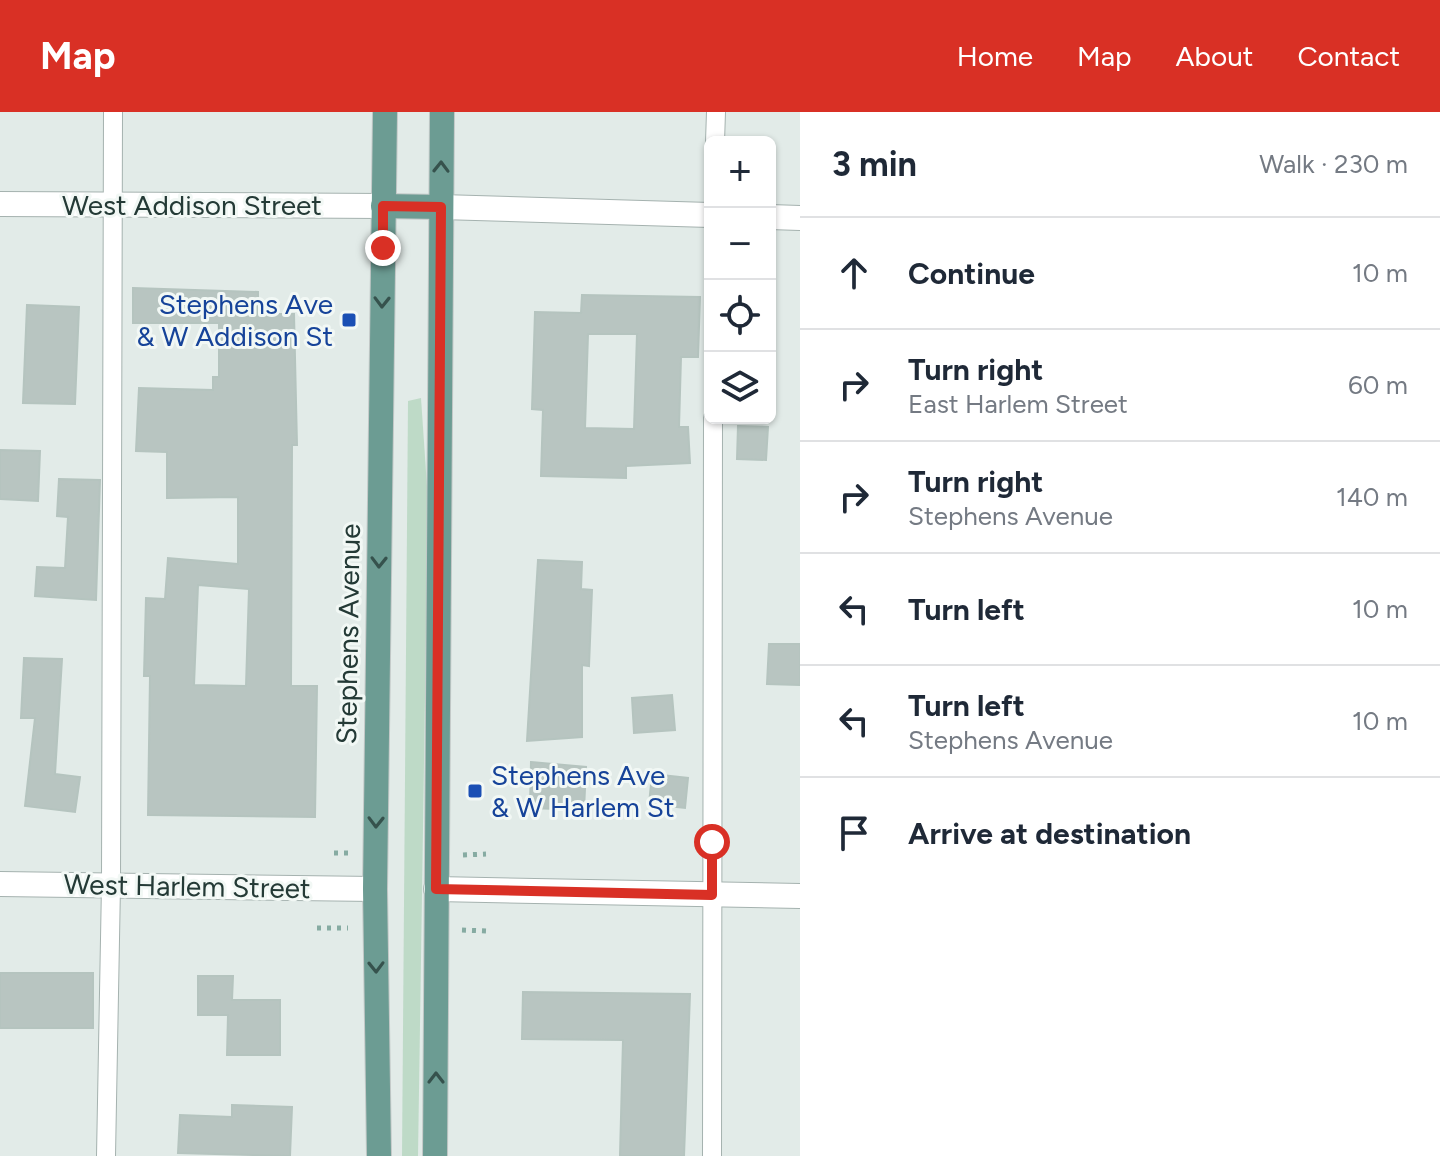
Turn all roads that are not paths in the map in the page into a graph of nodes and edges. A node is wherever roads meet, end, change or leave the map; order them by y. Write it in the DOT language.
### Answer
graph roads {
  1 [pos="113,112"];
  2 [pos="385,112"];
  3 [pos="442,112"];
  4 [pos="716,112"];
  5 [pos="715,136"];
  6 [pos="0,204"];
  7 [pos="111,205"];
  8 [pos="383,206"];
  9 [pos="441,207"];
  10 [pos="704,215"];
  11 [pos="776,217"];
  12 [pos="800,218"];
  13 [pos="713,424"];
  14 [pos="0,884"];
  15 [pos="111,885"];
  16 [pos="375,889"];
  17 [pos="436,889"];
  18 [pos="712,895"];
  19 [pos="800,896"];
  20 [pos="106,1156"];
  21 [pos="379,1156"];
  22 [pos="435,1156"];
  23 [pos="712,1156"];
  1 -- 7 [label="lane"];
  2 -- 8 [label="main road, Stephens Avenue"];
  9 -- 3 [label="main road, one-way"];
  4 -- 5 [label="lane"];
  6 -- 7 [label="street, West Addison Street"];
  7 -- 8 [label="street, West Addison Street"];
  7 -- 15 [label="lane"];
  8 -- 9 [label="main road"];
  8 -- 16 [label="main road, Stephens Avenue, one-way"];
  9 -- 10 [label="street"];
  9 -- 17 [label="main road"];
  11 -- 12 [label="street"];
  13 -- 18 [label="lane"];
  14 -- 15 [label="street, West Harlem Street"];
  15 -- 16 [label="street, West Harlem Street"];
  15 -- 20 [label="lane"];
  16 -- 21 [label="main road, Stephens Avenue, one-way"];
  17 -- 18 [label="street"];
  22 -- 17 [label="main road, one-way"];
  18 -- 19 [label="street"];
  18 -- 23 [label="lane"];
}
